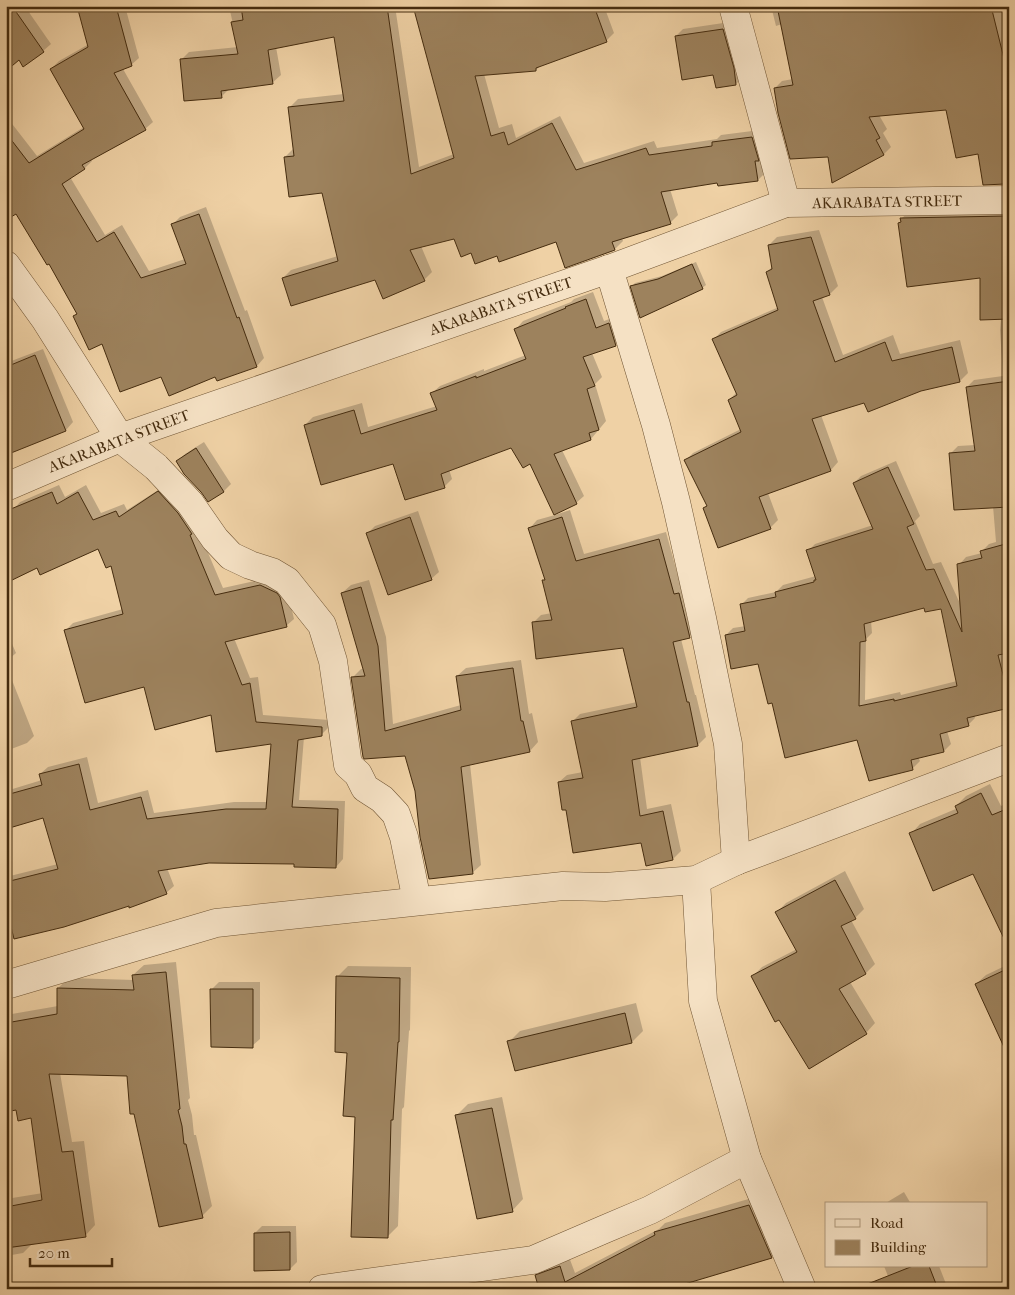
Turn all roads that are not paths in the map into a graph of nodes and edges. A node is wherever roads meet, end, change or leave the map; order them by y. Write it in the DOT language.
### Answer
graph roads {
  1 [pos="733,6"];
  2 [pos="1009,200"];
  3 [pos="786,203"];
  4 [pos="6,265"];
  5 [pos="609,269"];
  6 [pos="120,438"];
  7 [pos="6,486"];
  8 [pos="1009,758"];
  9 [pos="736,861"];
  10 [pos="696,880"];
  11 [pos="417,901"];
  12 [pos="6,985"];
  13 [pos="747,1159"];
  14 [pos="322,1289"];
  15 [pos="802,1289"];
  1 -- 3 [label="street"];
  2 -- 3 [label="street, AKARABATA STREET"];
  3 -- 5 [label="street, AKARABATA STREET"];
  4 -- 6 [label="street"];
  5 -- 6 [label="street, AKARABATA STREET"];
  5 -- 9 [label="street"];
  6 -- 7 [label="street, AKARABATA STREET"];
  6 -- 11 [label="street"];
  8 -- 9 [label="street"];
  9 -- 10 [label="street"];
  10 -- 11 [label="street"];
  10 -- 13 [label="street"];
  11 -- 12 [label="street"];
  13 -- 14 [label="street"];
  13 -- 15 [label="street"];
}
